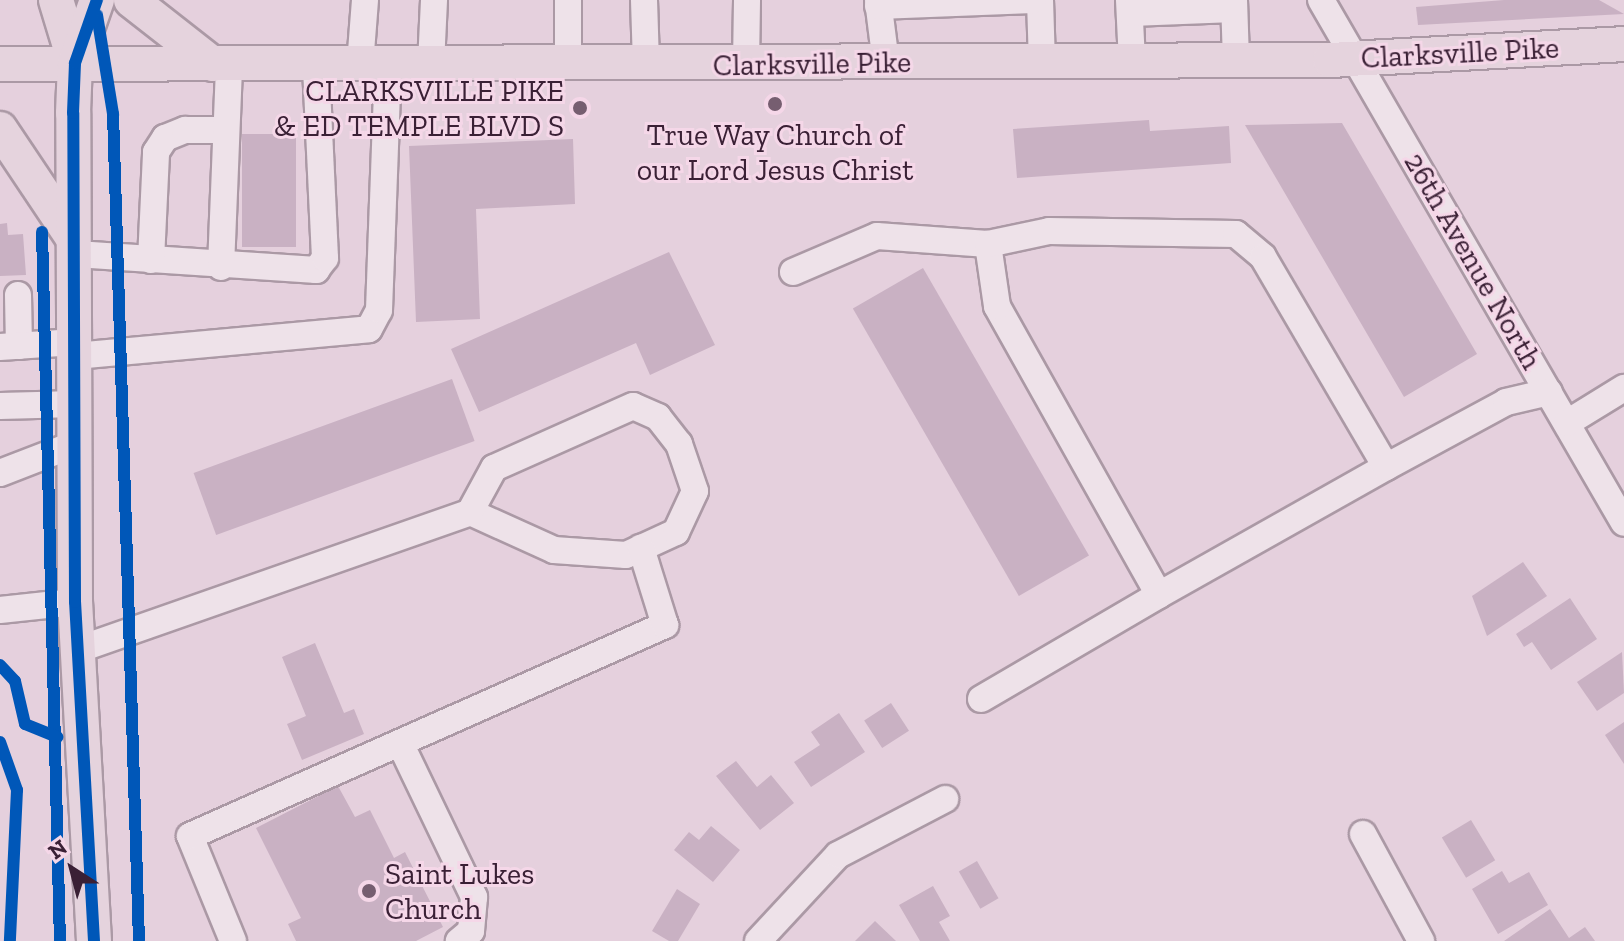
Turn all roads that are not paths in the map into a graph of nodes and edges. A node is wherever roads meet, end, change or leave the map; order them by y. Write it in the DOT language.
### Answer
graph roads {
  1 [pos="56,0"];
  2 [pos="97,0"];
  3 [pos="131,0"];
  4 [pos="365,0"];
  5 [pos="434,0"];
  6 [pos="568,0"];
  7 [pos="644,0"];
  8 [pos="747,0"];
  9 [pos="1033,0"];
  10 [pos="1040,0"];
  11 [pos="1321,0"];
  12 [pos="878,3"];
  13 [pos="1234,4"];
  14 [pos="1130,6"];
  15 [pos="1624,44"];
  16 [pos="1355,59"];
  17 [pos="1236,60"];
  18 [pos="1132,61"];
  19 [pos="1042,62"];
  20 [pos="75,63"];
  21 [pos="886,63"];
  22 [pos="0,64"];
  23 [pos="221,64"];
  24 [pos="431,64"];
  25 [pos="374,65"];
  26 [pos="646,65"];
  27 [pos="746,65"];
  28 [pos="316,66"];
  29 [pos="568,66"];
  30 [pos="0,129"];
  31 [pos="226,130"];
  32 [pos="988,244"];
  33 [pos="75,248"];
  34 [pos="151,260"];
  35 [pos="221,267"];
  36 [pos="793,272"];
  37 [pos="18,295"];
  38 [pos="10,346"];
  39 [pos="75,349"];
  40 [pos="1624,388"];
  41 [pos="1549,392"];
  42 [pos="75,404"];
  43 [pos="0,406"];
  44 [pos="1567,423"];
  45 [pos="75,444"];
  46 [pos="1386,467"];
  47 [pos="0,473"];
  48 [pos="470,512"];
  49 [pos="1624,523"];
  50 [pos="641,548"];
  51 [pos="1159,595"];
  52 [pos="75,602"];
  53 [pos="0,610"];
  54 [pos="77,650"];
  55 [pos="981,699"];
  56 [pos="400,743"];
  57 [pos="945,799"];
  58 [pos="1363,834"];
  59 [pos="94,941"];
  60 [pos="233,941"];
  61 [pos="459,941"];
  62 [pos="758,941"];
  63 [pos="1421,941"];
  1 -- 20 [label="main road"];
  2 -- 20 [label="main road"];
  3 -- 23 [label="main road"];
  4 -- 25 [label="street"];
  5 -- 24 [label="street"];
  6 -- 29 [label="street"];
  7 -- 26 [label="street"];
  8 -- 27 [label="street"];
  9 -- 12 [label="street"];
  10 -- 19 [label="street"];
  11 -- 16 [label="street, 26th Avenue North"];
  12 -- 21 [label="street"];
  13 -- 14 [label="street"];
  13 -- 17 [label="street"];
  14 -- 18 [label="street"];
  15 -- 16 [label="main road, Clarksville Pike"];
  16 -- 17 [label="main road, Clarksville Pike"];
  16 -- 41 [label="street, 26th Avenue North"];
  17 -- 18 [label="main road, Clarksville Pike"];
  18 -- 19 [label="main road, Clarksville Pike"];
  19 -- 21 [label="main road, Clarksville Pike"];
  20 -- 22 [label="main road, Clarksville Pike"];
  20 -- 23 [label="main road, Clarksville Pike"];
  20 -- 33 [label="main road"];
  21 -- 27 [label="main road, Clarksville Pike"];
  23 -- 28 [label="main road, Clarksville Pike"];
  23 -- 31 [label="street"];
  24 -- 25 [label="main road, Clarksville Pike"];
  24 -- 29 [label="main road, Clarksville Pike"];
  25 -- 28 [label="main road, Clarksville Pike"];
  25 -- 39 [label="street"];
  26 -- 27 [label="main road, Clarksville Pike"];
  26 -- 29 [label="main road, Clarksville Pike"];
  28 -- 35 [label="street"];
  30 -- 33 [label="main road"];
  31 -- 34 [label="street"];
  31 -- 35 [label="street"];
  32 -- 36 [label="street"];
  32 -- 46 [label="street"];
  32 -- 51 [label="street"];
  33 -- 34 [label="street"];
  33 -- 39 [label="main road"];
  34 -- 35 [label="street"];
  37 -- 38 [label="street"];
  38 -- 39 [label="street"];
  39 -- 42 [label="main road"];
  40 -- 44 [label="street"];
  41 -- 44 [label="street, 26th Avenue North"];
  41 -- 46 [label="street"];
  42 -- 43 [label="street"];
  42 -- 45 [label="main road"];
  44 -- 49 [label="street, 26th Avenue North"];
  45 -- 47 [label="street"];
  45 -- 52 [label="main road"];
  46 -- 51 [label="street"];
  48 -- 50 [label="street"];
  48 -- 50 [label="street"];
  48 -- 54 [label="street"];
  50 -- 56 [label="street"];
  51 -- 55 [label="street"];
  52 -- 53 [label="street"];
  52 -- 54 [label="main road"];
  54 -- 59 [label="main road"];
  56 -- 60 [label="street"];
  56 -- 61 [label="street"];
  57 -- 62 [label="street"];
  58 -- 63 [label="street"];
}
